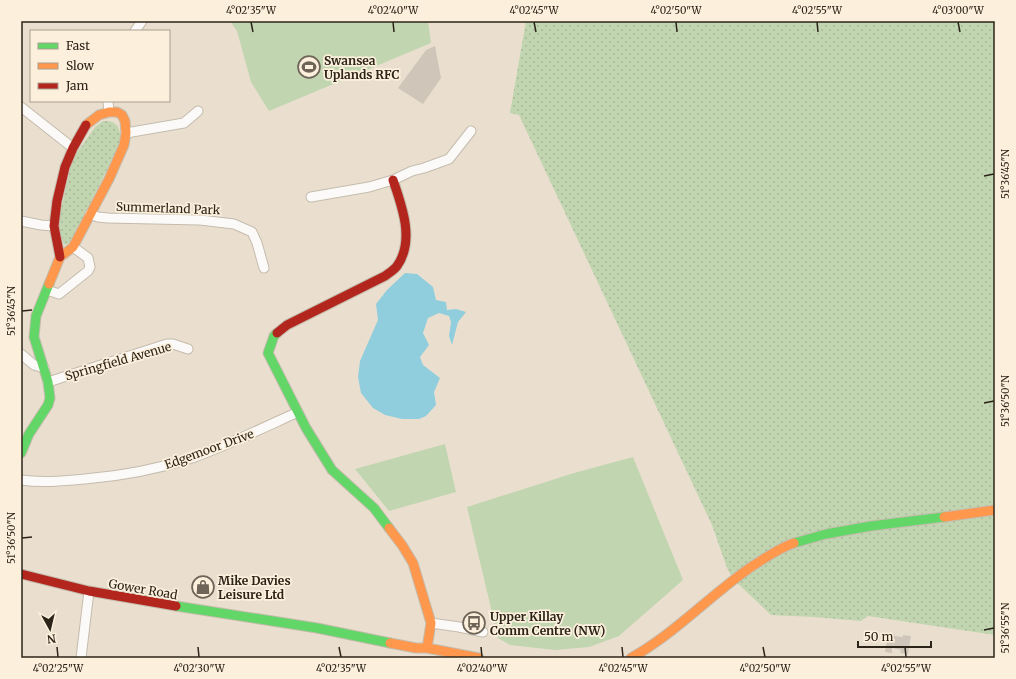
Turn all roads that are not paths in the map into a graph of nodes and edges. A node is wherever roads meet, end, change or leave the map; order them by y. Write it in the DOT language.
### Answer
graph roads {
  1 [pos="142,21"];
  2 [pos="136,30"];
  3 [pos="108,102"];
  4 [pos="21,107"];
  5 [pos="198,111"];
  6 [pos="109,112"];
  7 [pos="471,131"];
  8 [pos="126,133"];
  9 [pos="73,148"];
  10 [pos="393,180"];
  11 [pos="311,197"];
  12 [pos="90,214"];
  13 [pos="21,221"];
  14 [pos="54,226"];
  15 [pos="72,247"];
  16 [pos="60,257"];
  17 [pos="264,268"];
  18 [pos="47,290"];
  19 [pos="188,348"];
  20 [pos="21,354"];
  21 [pos="44,368"];
  22 [pos="48,382"];
  23 [pos="298,412"];
  24 [pos="25,432"];
  25 [pos="21,453"];
  26 [pos="21,480"];
  27 [pos="995,510"];
  28 [pos="21,574"];
  29 [pos="89,592"];
  30 [pos="431,623"];
  31 [pos="483,632"];
  32 [pos="427,648"];
  33 [pos="81,658"];
  34 [pos="479,658"];
  35 [pos="631,658"];
  1 -- 2 [label="street"];
  3 -- 6 [label="street"];
  4 -- 9 [label="street"];
  5 -- 8 [label="street"];
  6 -- 8 [label="street, Summerland Park"];
  6 -- 9 [label="street"];
  7 -- 10 [label="street"];
  8 -- 12 [label="street, Summerland Park"];
  9 -- 14 [label="street"];
  10 -- 11 [label="street"];
  10 -- 23 [label="street"];
  12 -- 15 [label="street, Summerland Park"];
  12 -- 17 [label="street, Summerland Park"];
  13 -- 14 [label="street"];
  14 -- 16 [label="street"];
  15 -- 16 [label="street, Summerland Park"];
  15 -- 18 [label="street"];
  16 -- 18 [label="street, Summerland Park"];
  18 -- 21 [label="street, Summerland Park"];
  19 -- 22 [label="street, Springfield Avenue"];
  20 -- 21 [label="street"];
  21 -- 22 [label="street, Summerland Park"];
  22 -- 24 [label="street, Summerland Park"];
  23 -- 26 [label="street, Edgemoor Drive"];
  23 -- 30 [label="street"];
  24 -- 25 [label="street, Summerland Park"];
  27 -- 35 [label="street"];
  28 -- 29 [label="street, Gower Road"];
  29 -- 32 [label="street, Gower Road"];
  29 -- 33 [label="street"];
  30 -- 31 [label="street"];
  30 -- 32 [label="street"];
  32 -- 34 [label="street, Gower Road"];
}
